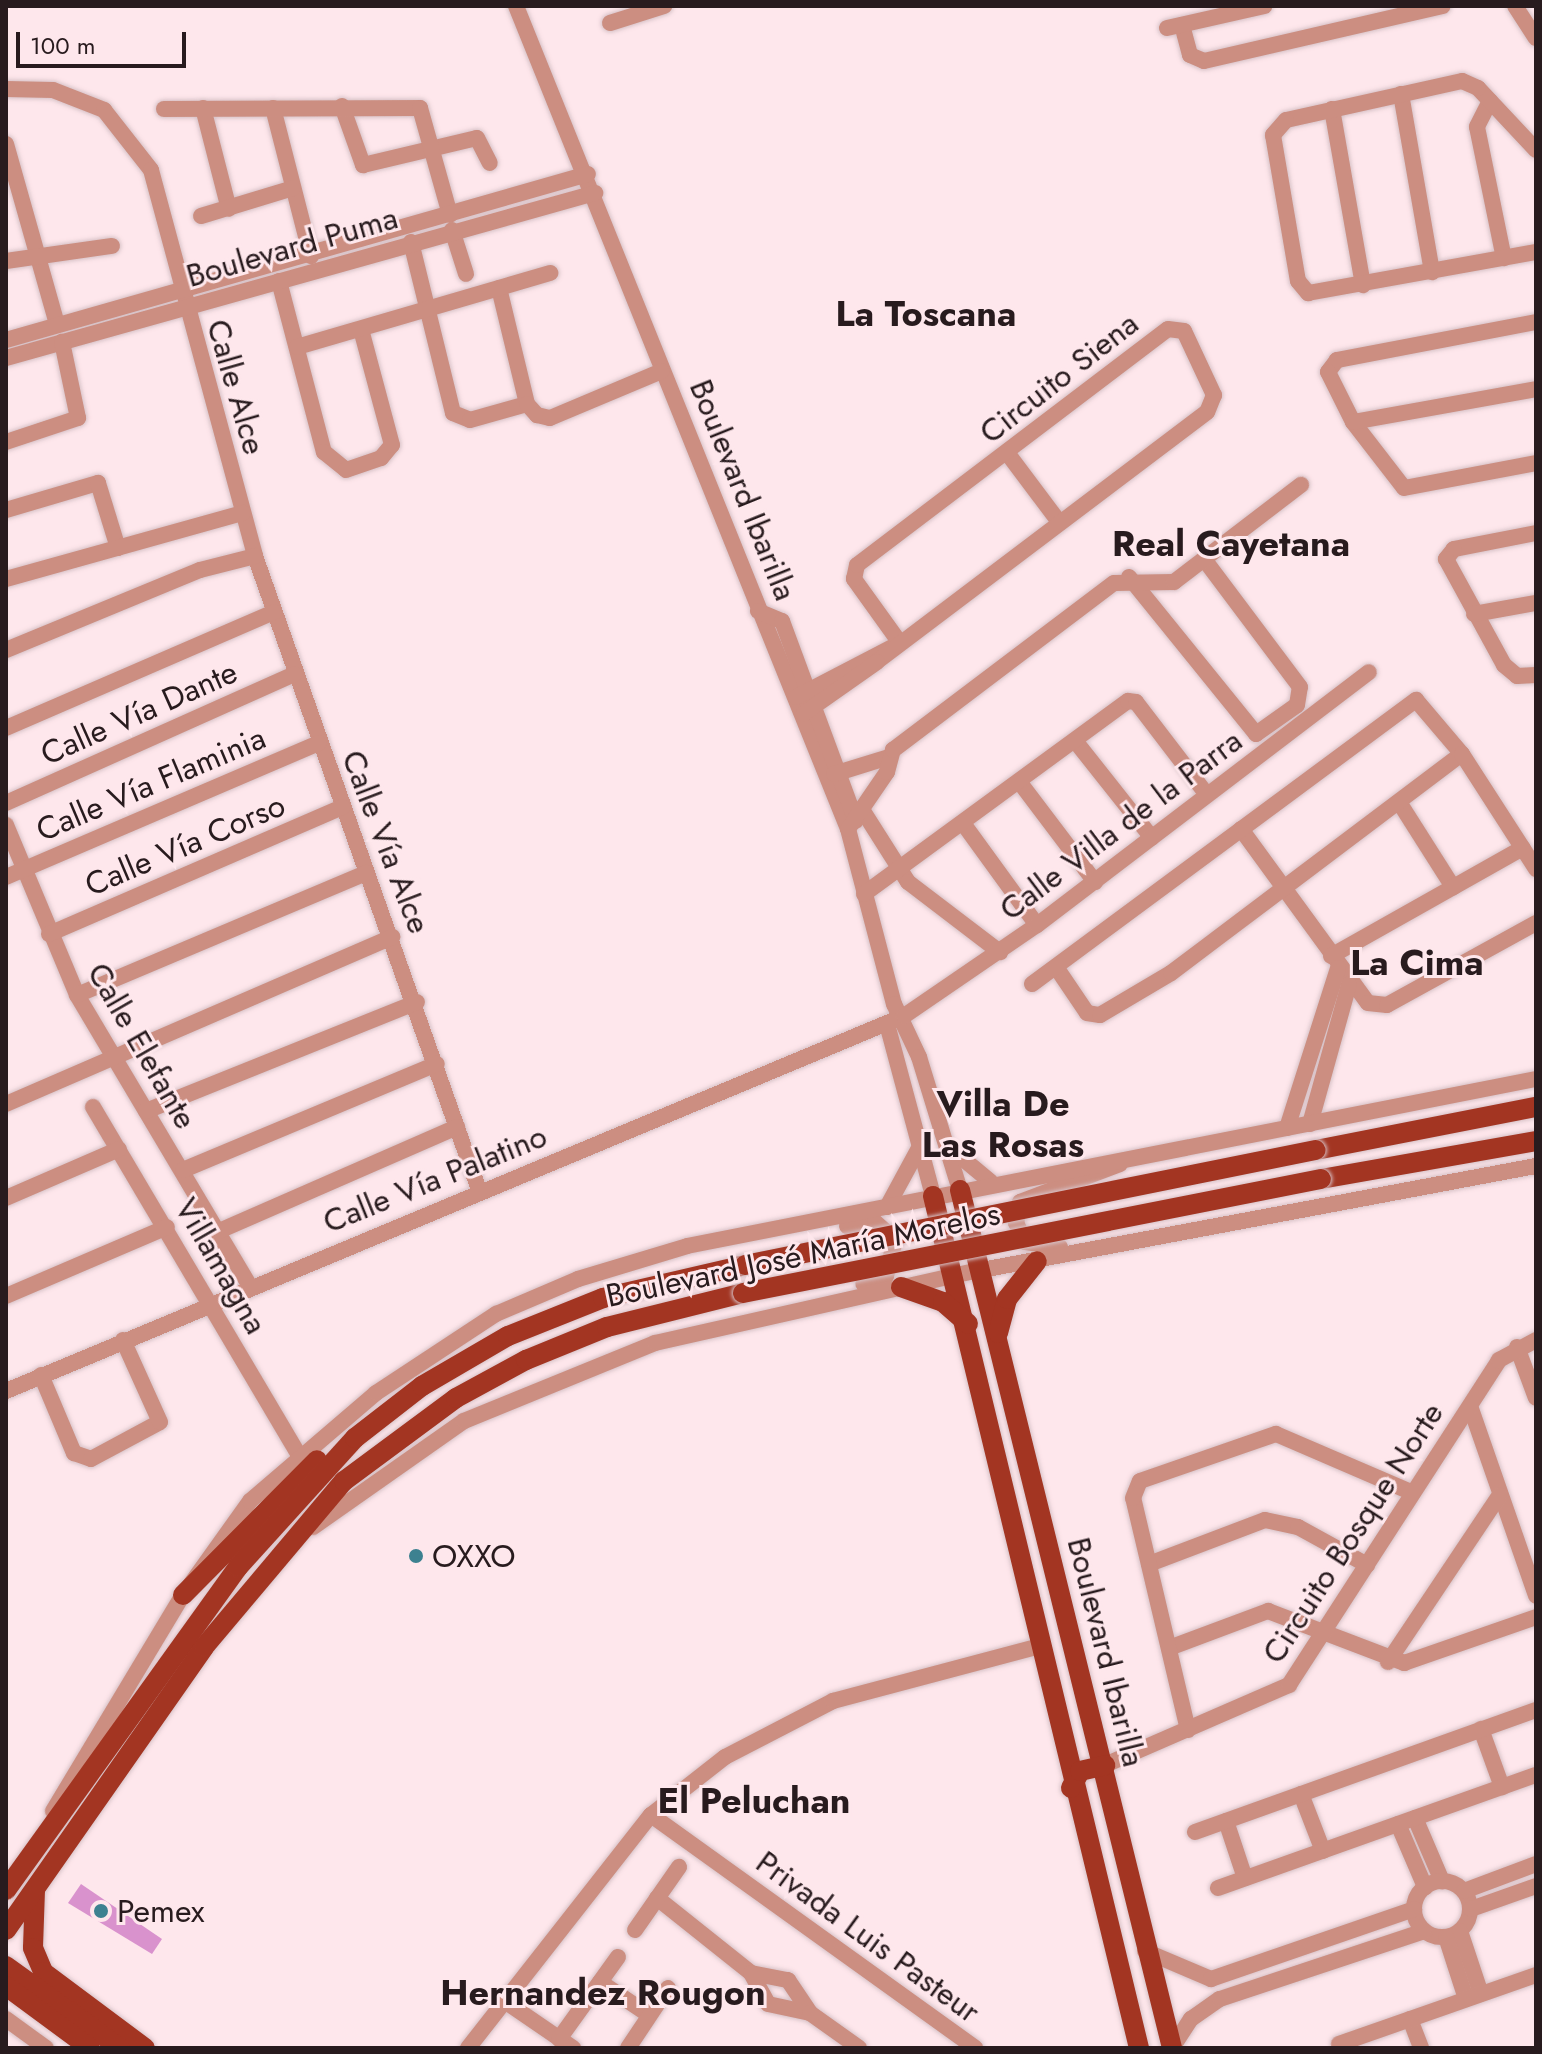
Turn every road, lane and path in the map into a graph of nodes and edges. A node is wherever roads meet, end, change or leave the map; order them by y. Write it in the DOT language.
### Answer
graph roads {
  1 [pos="516,6"];
  2 [pos="664,6"];
  3 [pos="1265,6"];
  4 [pos="1443,6"];
  5 [pos="1515,6"];
  6 [pos="632,10"];
  7 [pos="610,23"];
  8 [pos="1536,38"];
  9 [pos="6,89"];
  10 [pos="1401,94"];
  11 [pos="1490,101"];
  12 [pos="342,106"];
  13 [pos="203,108"];
  14 [pos="273,108"];
  15 [pos="164,109"];
  16 [pos="1332,109"];
  17 [pos="6,144"];
  18 [pos="436,148"];
  19 [pos="1536,150"];
  20 [pos="490,163"];
  21 [pos="588,174"];
  22 [pos="12,188"];
  23 [pos="293,188"];
  24 [pos="595,193"];
  25 [pos="229,209"];
  26 [pos="201,216"];
  27 [pos="451,223"];
  28 [pos="411,242"];
  29 [pos="112,246"];
  30 [pos="1536,252"];
  31 [pos="37,255"];
  32 [pos="311,256"];
  33 [pos="1504,258"];
  34 [pos="6,261"];
  35 [pos="1432,272"];
  36 [pos="550,273"];
  37 [pos="466,274"];
  38 [pos="279,281"];
  39 [pos="1363,285"];
  40 [pos="499,288"];
  41 [pos="182,300"];
  42 [pos="430,309"];
  43 [pos="1536,322"];
  44 [pos="57,324"];
  45 [pos="361,329"];
  46 [pos="6,340"];
  47 [pos="62,342"];
  48 [pos="297,347"];
  49 [pos="6,358"];
  50 [pos="662,371"];
  51 [pos="1536,389"];
  52 [pos="532,409"];
  53 [pos="1353,422"];
  54 [pos="6,442"];
  55 [pos="1008,454"];
  56 [pos="1536,463"];
  57 [pos="1301,485"];
  58 [pos="6,510"];
  59 [pos="243,513"];
  60 [pos="1059,522"];
  61 [pos="1536,533"];
  62 [pos="118,548"];
  63 [pos="255,556"];
  64 [pos="1204,559"];
  65 [pos="1129,577"];
  66 [pos="6,579"];
  67 [pos="1174,582"];
  68 [pos="1536,603"];
  69 [pos="1150,604"];
  70 [pos="274,612"];
  71 [pos="1474,614"];
  72 [pos="900,643"];
  73 [pos="6,650"];
  74 [pos="1369,672"];
  75 [pos="294,674"];
  76 [pos="1536,675"];
  77 [pos="807,701"];
  78 [pos="6,728"];
  79 [pos="1076,742"];
  80 [pos="318,743"];
  81 [pos="1462,754"];
  82 [pos="889,757"];
  83 [pos="835,774"];
  84 [pos="1021,784"];
  85 [pos="1207,795"];
  86 [pos="1399,802"];
  87 [pos="6,803"];
  88 [pos="343,807"];
  89 [pos="856,820"];
  90 [pos="6,825"];
  91 [pos="965,826"];
  92 [pos="1241,829"];
  93 [pos="1152,838"];
  94 [pos="1523,848"];
  95 [pos="1536,869"];
  96 [pos="24,870"];
  97 [pos="366,873"];
  98 [pos="900,874"];
  99 [pos="6,877"];
  100 [pos="1095,882"];
  101 [pos="1287,886"];
  102 [pos="1453,887"];
  103 [pos="864,894"];
  104 [pos="1536,923"];
  105 [pos="1037,925"];
  106 [pos="49,934"];
  107 [pos="392,937"];
  108 [pos="1000,952"];
  109 [pos="1334,962"];
  110 [pos="1056,967"];
  111 [pos="1032,984"];
  112 [pos="1349,984"];
  113 [pos="77,995"];
  114 [pos="417,1002"];
  115 [pos="899,1010"];
  116 [pos="887,1024"];
  117 [pos="114,1058"];
  118 [pos="1319,1060"];
  119 [pos="437,1064"];
  120 [pos="1536,1079"];
  121 [pos="6,1104"];
  122 [pos="93,1107"];
  123 [pos="1536,1107"];
  124 [pos="146,1111"];
  125 [pos="1310,1124"];
  126 [pos="457,1127"];
  127 [pos="1287,1128"];
  128 [pos="1536,1141"];
  129 [pos="946,1143"];
  130 [pos="919,1147"];
  131 [pos="119,1149"];
  132 [pos="1125,1160"];
  133 [pos="1536,1166"];
  134 [pos="183,1170"];
  135 [pos="991,1182"];
  136 [pos="479,1190"];
  137 [pos="960,1190"];
  138 [pos="933,1196"];
  139 [pos="6,1198"];
  140 [pos="887,1207"];
  141 [pos="167,1227"];
  142 [pos="219,1231"];
  143 [pos="1125,1243"];
  144 [pos="687,1246"];
  145 [pos="1037,1261"];
  146 [pos="981,1270"];
  147 [pos="956,1275"];
  148 [pos="250,1286"];
  149 [pos="901,1287"];
  150 [pos="6,1296"];
  151 [pos="209,1303"];
  152 [pos="968,1324"];
  153 [pos="698,1331"];
  154 [pos="123,1340"];
  155 [pos="996,1340"];
  156 [pos="1536,1340"];
  157 [pos="1517,1347"];
  158 [pos="41,1375"];
  159 [pos="6,1391"];
  160 [pos="1536,1398"];
  161 [pos="1470,1406"];
  162 [pos="355,1438"];
  163 [pos="298,1453"];
  164 [pos="1413,1493"];
  165 [pos="1500,1495"];
  166 [pos="281,1548"];
  167 [pos="1149,1564"];
  168 [pos="1367,1565"];
  169 [pos="183,1595"];
  170 [pos="1536,1596"];
  171 [pos="1536,1617"];
  172 [pos="1324,1634"];
  173 [pos="1039,1646"];
  174 [pos="1169,1648"];
  175 [pos="1388,1662"];
  176 [pos="1536,1710"];
  177 [pos="1481,1729"];
  178 [pos="1188,1730"];
  179 [pos="1105,1765"];
  180 [pos="1536,1775"];
  181 [pos="1502,1787"];
  182 [pos="1071,1788"];
  183 [pos="1301,1794"];
  184 [pos="651,1815"];
  185 [pos="1415,1818"];
  186 [pos="1226,1821"];
  187 [pos="1398,1824"];
  188 [pos="1195,1832"];
  189 [pos="1323,1851"];
  190 [pos="1536,1864"];
  191 [pos="679,1867"];
  192 [pos="14,1874"];
  193 [pos="1245,1878"];
  194 [pos="1442,1881"];
  195 [pos="1536,1886"];
  196 [pos="35,1887"];
  197 [pos="1425,1887"];
  198 [pos="1218,1888"];
  199 [pos="6,1890"];
  200 [pos="1464,1891"];
  201 [pos="657,1898"];
  202 [pos="1103,1901"];
  203 [pos="1414,1909"];
  204 [pos="1471,1909"];
  205 [pos="6,1930"];
  206 [pos="635,1930"];
  207 [pos="1424,1931"];
  208 [pos="1453,1934"];
  209 [pos="1145,1951"];
  210 [pos="618,1957"];
  211 [pos="1150,1972"];
  212 [pos="7,1973"];
  213 [pos="751,1973"];
  214 [pos="1536,1975"];
  215 [pos="600,1982"];
  216 [pos="668,1988"];
  217 [pos="1474,1997"];
  218 [pos="503,2000"];
  219 [pos="810,2013"];
  220 [pos="649,2015"];
  221 [pos="6,2019"];
  222 [pos="1410,2019"];
  223 [pos="26,2033"];
  224 [pos="566,2043"];
  225 [pos="1339,2044"];
  226 [pos="16,2048"];
  227 [pos="46,2048"];
  228 [pos="90,2048"];
  229 [pos="120,2048"];
  230 [pos="145,2048"];
  231 [pos="468,2048"];
  232 [pos="628,2048"];
  233 [pos="859,2048"];
  234 [pos="975,2048"];
  235 [pos="1139,2048"];
  236 [pos="1172,2048"];
  237 [pos="1421,2048"];
  1 -- 21 [label="street, Boulevard Ibarilla"];
  2 -- 6 [label="street"];
  3 -- 4 [label="street"];
  5 -- 8 [label="street"];
  6 -- 7 [label="street"];
  9 -- 41 [label="street, Calle Alce"];
  10 -- 11 [label="street"];
  10 -- 16 [label="street"];
  10 -- 35 [label="street"];
  11 -- 19 [label="street"];
  11 -- 33 [label="street"];
  12 -- 14 [label="street"];
  12 -- 18 [label="street"];
  12 -- 18 [label="street"];
  13 -- 14 [label="street"];
  13 -- 15 [label="street"];
  13 -- 25 [label="street"];
  14 -- 23 [label="street"];
  16 -- 39 [label="street"];
  16 -- 39 [label="street"];
  17 -- 22 [label="street"];
  18 -- 20 [label="street"];
  18 -- 27 [label="street"];
  21 -- 24 [label="street, Boulevard Ibarilla"];
  21 -- 27 [label="street, Boulevard Puma"];
  22 -- 31 [label="street"];
  23 -- 25 [label="street"];
  23 -- 32 [label="street"];
  24 -- 27 [label="street, Boulevard Puma"];
  24 -- 50 [label="street, Boulevard Ibarilla"];
  25 -- 26 [label="street"];
  27 -- 28 [label="street, Boulevard Puma"];
  27 -- 32 [label="street, Boulevard Puma"];
  27 -- 37 [label="street"];
  28 -- 38 [label="street, Boulevard Puma"];
  28 -- 42 [label="street"];
  29 -- 31 [label="street"];
  30 -- 33 [label="street"];
  31 -- 34 [label="street"];
  31 -- 44 [label="street"];
  32 -- 41 [label="street, Boulevard Puma"];
  33 -- 35 [label="street"];
  35 -- 39 [label="street"];
  36 -- 40 [label="street"];
  38 -- 41 [label="street, Boulevard Puma"];
  38 -- 48 [label="street"];
  40 -- 42 [label="street"];
  40 -- 52 [label="street"];
  41 -- 44 [label="street, Boulevard Puma"];
  41 -- 47 [label="street, Boulevard Puma"];
  41 -- 59 [label="street, Calle Alce"];
  42 -- 45 [label="street"];
  42 -- 52 [label="street"];
  43 -- 53 [label="street"];
  44 -- 46 [label="street, Boulevard Puma"];
  45 -- 48 [label="street"];
  45 -- 48 [label="street"];
  47 -- 49 [label="street, Boulevard Puma"];
  47 -- 54 [label="street"];
  50 -- 52 [label="street"];
  50 -- 77 [label="street, Boulevard Ibarilla"];
  51 -- 53 [label="street"];
  53 -- 56 [label="street"];
  55 -- 60 [label="street"];
  55 -- 60 [label="street, Circuito Siena"];
  55 -- 72 [label="street, Circuito Siena"];
  57 -- 64 [label="street"];
  58 -- 62 [label="street"];
  59 -- 62 [label="street"];
  59 -- 63 [label="street, Calle Vía Alce"];
  60 -- 72 [label="street, Circuito Siena"];
  61 -- 71 [label="street"];
  62 -- 66 [label="street"];
  63 -- 70 [label="street, Calle Vía Alce"];
  63 -- 73 [label="street"];
  64 -- 67 [label="street"];
  64 -- 69 [label="street"];
  65 -- 67 [label="street"];
  65 -- 69 [label="street"];
  65 -- 82 [label="street"];
  67 -- 69 [label="street"];
  68 -- 71 [label="street"];
  70 -- 75 [label="street, Calle Vía Alce"];
  70 -- 78 [label="street"];
  71 -- 76 [label="street"];
  72 -- 77 [label="street, Circuito Siena"];
  74 -- 85 [label="street, Calle Villa de la Parra"];
  75 -- 80 [label="street, Calle Vía Alce"];
  75 -- 87 [label="street, Calle Vía Dante"];
  77 -- 83 [label="street, Boulevard Ibarilla"];
  79 -- 84 [label="street"];
  79 -- 85 [label="street"];
  79 -- 93 [label="street"];
  80 -- 88 [label="street, Calle Vía Alce"];
  80 -- 96 [label="street, Calle Vía Flaminia"];
  81 -- 86 [label="street"];
  81 -- 92 [label="street"];
  81 -- 94 [label="street"];
  82 -- 83 [label="street"];
  82 -- 89 [label="street"];
  83 -- 89 [label="street, Boulevard Ibarilla"];
  84 -- 91 [label="street"];
  84 -- 100 [label="street"];
  85 -- 93 [label="street, Calle Villa de la Parra"];
  86 -- 101 [label="street"];
  86 -- 102 [label="street"];
  88 -- 97 [label="street, Calle Vía Alce"];
  88 -- 106 [label="street, Calle Vía Corso"];
  89 -- 98 [label="street"];
  89 -- 103 [label="street"];
  90 -- 96 [label="street, Calle Elefante"];
  91 -- 98 [label="street"];
  91 -- 105 [label="street"];
  92 -- 101 [label="street"];
  92 -- 110 [label="street"];
  93 -- 100 [label="street, Calle Villa de la Parra"];
  94 -- 95 [label="street"];
  94 -- 102 [label="street"];
  96 -- 99 [label="street, Calle Vía Flaminia"];
  96 -- 106 [label="street, Calle Elefante"];
  97 -- 107 [label="street, Calle Vía Alce"];
  97 -- 113 [label="street"];
  98 -- 103 [label="street"];
  98 -- 108 [label="street"];
  100 -- 105 [label="street, Calle Villa de la Parra"];
  101 -- 109 [label="street"];
  101 -- 110 [label="street"];
  102 -- 109 [label="street"];
  103 -- 115 [label="street"];
  104 -- 112 [label="street"];
  105 -- 108 [label="street, Calle Villa de la Parra"];
  106 -- 113 [label="street, Calle Elefante"];
  107 -- 114 [label="street, Calle Vía Alce"];
  107 -- 117 [label="street"];
  108 -- 115 [label="street, Calle Villa de la Parra"];
  109 -- 112 [label="street"];
  109 -- 118 [label="street"];
  110 -- 111 [label="street"];
  112 -- 118 [label="street"];
  113 -- 117 [label="street, Calle Elefante"];
  114 -- 119 [label="street, Calle Vía Alce"];
  114 -- 124 [label="street"];
  115 -- 116 [label="street, Calle Villa de la Parra"];
  115 -- 129 [label="street"];
  116 -- 130 [label="street"];
  116 -- 136 [label="street, Calle Vía Palatino"];
  117 -- 121 [label="street"];
  117 -- 124 [label="street, Calle Elefante"];
  118 -- 125 [label="street"];
  118 -- 127 [label="street"];
  119 -- 126 [label="street, Calle Vía Alce"];
  119 -- 134 [label="street"];
  120 -- 125 [label="street, Boulevard José María Morelos"];
  122 -- 131 [label="street, Villamagna"];
  123 -- 162 [label="main road, Boulevard José María Morelos, bridge"];
  124 -- 134 [label="street, Calle Elefante"];
  125 -- 127 [label="street, Boulevard José María Morelos"];
  126 -- 136 [label="street, Calle Vía Alce"];
  126 -- 142 [label="street"];
  127 -- 132 [label="street, Boulevard José María Morelos"];
  128 -- 166 [label="main road, Boulevard José María Morelos, bridge"];
  129 -- 135 [label="street"];
  129 -- 137 [label="street"];
  130 -- 138 [label="street"];
  130 -- 140 [label="street"];
  131 -- 139 [label="street"];
  131 -- 141 [label="street, Villamagna"];
  132 -- 135 [label="street, Boulevard José María Morelos"];
  132 -- 143 [label="street"];
  133 -- 143 [label="street"];
  134 -- 142 [label="street, Calle Elefante"];
  135 -- 137 [label="street, Boulevard José María Morelos"];
  136 -- 148 [label="street, Calle Vía Palatino"];
  137 -- 138 [label="street, Boulevard José María Morelos"];
  137 -- 146 [label="main road, Boulevard Ibarilla"];
  138 -- 140 [label="street, Boulevard José María Morelos"];
  138 -- 147 [label="main road, Boulevard Ibarilla"];
  140 -- 144 [label="street, Boulevard José María Morelos"];
  141 -- 150 [label="street"];
  141 -- 151 [label="street, Villamagna"];
  142 -- 148 [label="street, Calle Elefante"];
  143 -- 145 [label="street"];
  144 -- 153 [label="street"];
  144 -- 163 [label="street, Boulevard José María Morelos"];
  145 -- 146 [label="street"];
  145 -- 155 [label="main road"];
  146 -- 147 [label="street"];
  146 -- 155 [label="main road, Boulevard Ibarilla"];
  147 -- 149 [label="street"];
  147 -- 152 [label="main road, Boulevard Ibarilla"];
  148 -- 151 [label="street, Calle Vía Palatino"];
  149 -- 152 [label="main road"];
  149 -- 153 [label="street"];
  151 -- 154 [label="street, Calle Vía Palatino"];
  151 -- 163 [label="street, Villamagna"];
  152 -- 173 [label="main road, Boulevard Ibarilla"];
  153 -- 166 [label="street"];
  154 -- 158 [label="street, Calle Vía Palatino"];
  154 -- 158 [label="street"];
  155 -- 179 [label="main road, Boulevard Ibarilla"];
  156 -- 157 [label="street, Circuito Bosque Norte"];
  157 -- 160 [label="street"];
  157 -- 161 [label="street, Circuito Bosque Norte"];
  158 -- 159 [label="street, Calle Vía Palatino"];
  161 -- 164 [label="street, Circuito Bosque Norte"];
  161 -- 165 [label="street"];
  162 -- 169 [label="main road"];
  162 -- 192 [label="main road, Boulevard José María Morelos"];
  163 -- 169 [label="street, Boulevard José María Morelos"];
  164 -- 167 [label="street"];
  164 -- 168 [label="street, Circuito Bosque Norte"];
  165 -- 170 [label="street"];
  165 -- 175 [label="street"];
  166 -- 196 [label="main road, Boulevard José María Morelos"];
  167 -- 168 [label="street"];
  167 -- 174 [label="street"];
  168 -- 172 [label="street, Circuito Bosque Norte"];
  169 -- 192 [label="street, Boulevard José María Morelos"];
  171 -- 175 [label="street"];
  172 -- 174 [label="street"];
  172 -- 175 [label="street"];
  172 -- 178 [label="street, Circuito Bosque Norte"];
  173 -- 182 [label="main road, Boulevard Ibarilla"];
  173 -- 184 [label="street"];
  174 -- 178 [label="street"];
  176 -- 177 [label="street"];
  177 -- 181 [label="street"];
  177 -- 183 [label="street"];
  178 -- 179 [label="street, Circuito Bosque Norte"];
  179 -- 182 [label="main road"];
  179 -- 209 [label="main road, Boulevard Ibarilla"];
  180 -- 181 [label="street"];
  181 -- 185 [label="street"];
  182 -- 202 [label="main road, Boulevard Ibarilla"];
  183 -- 186 [label="street"];
  183 -- 189 [label="street"];
  184 -- 218 [label="street"];
  184 -- 234 [label="street, Privada Luis Pasteur"];
  185 -- 187 [label="street"];
  185 -- 194 [label="street"];
  186 -- 188 [label="street"];
  186 -- 193 [label="street"];
  187 -- 189 [label="street"];
  187 -- 197 [label="street"];
  189 -- 193 [label="street"];
  190 -- 200 [label="street"];
  191 -- 201 [label="street"];
  192 -- 199 [label="main road, Boulevard José María Morelos"];
  193 -- 198 [label="street"];
  194 -- 197 [label="street"];
  194 -- 200 [label="street"];
  195 -- 204 [label="street"];
  196 -- 205 [label="main road, Boulevard José María Morelos"];
  196 -- 230 [label="main road"];
  197 -- 203 [label="street"];
  200 -- 204 [label="street"];
  201 -- 206 [label="street"];
  201 -- 213 [label="street"];
  202 -- 211 [label="main road"];
  202 -- 235 [label="main road, Boulevard Ibarilla"];
  203 -- 207 [label="street"];
  203 -- 209 [label="street"];
  204 -- 208 [label="street"];
  207 -- 208 [label="street"];
  207 -- 236 [label="street"];
  208 -- 217 [label="street"];
  209 -- 211 [label="main road, Boulevard Ibarilla"];
  210 -- 215 [label="street"];
  211 -- 236 [label="main road, Boulevard Ibarilla"];
  212 -- 228 [label="main road"];
  212 -- 229 [label="main road"];
  213 -- 219 [label="street"];
  213 -- 219 [label="street"];
  214 -- 217 [label="street"];
  215 -- 220 [label="street"];
  215 -- 224 [label="street"];
  216 -- 220 [label="street"];
  217 -- 222 [label="street"];
  218 -- 224 [label="street"];
  218 -- 231 [label="street"];
  219 -- 233 [label="street"];
  220 -- 232 [label="street"];
  221 -- 223 [label="street"];
  222 -- 225 [label="street"];
  222 -- 237 [label="street"];
  223 -- 226 [label="street"];
  223 -- 227 [label="street"];
}
